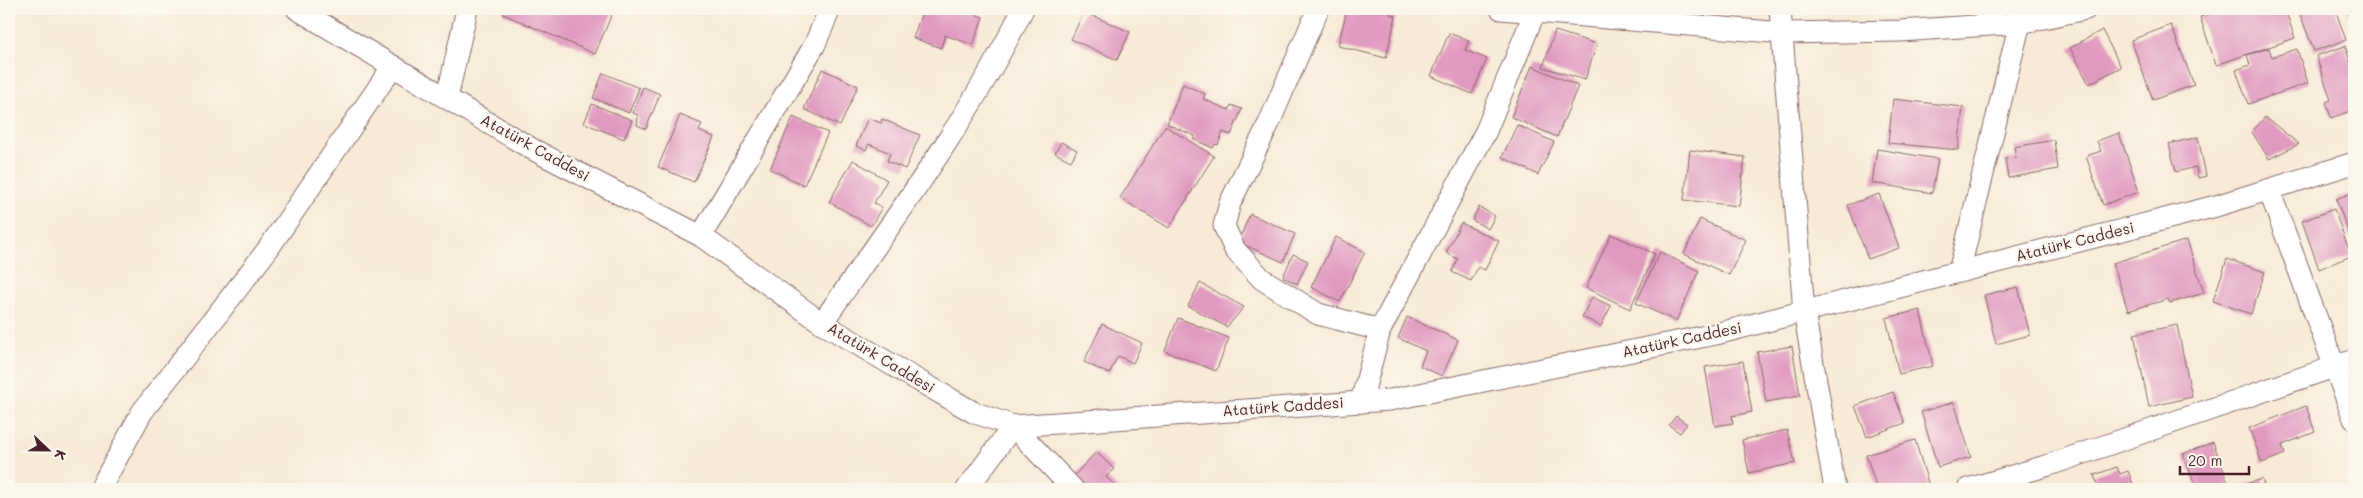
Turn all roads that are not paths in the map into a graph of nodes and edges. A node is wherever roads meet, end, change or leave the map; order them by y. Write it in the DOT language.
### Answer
graph roads {
  1 [pos="297,9"];
  2 [pos="467,9"];
  3 [pos="830,9"];
  4 [pos="1023,9"];
  5 [pos="1318,9"];
  6 [pos="1501,9"];
  7 [pos="1780,9"];
  8 [pos="2086,9"];
  9 [pos="1535,11"];
  10 [pos="2021,16"];
  11 [pos="1783,32"];
  12 [pos="393,66"];
  13 [pos="447,98"];
  14 [pos="2354,163"];
  15 [pos="2269,190"];
  16 [pos="701,236"];
  17 [pos="1959,272"];
  18 [pos="1804,312"];
  19 [pos="822,323"];
  20 [pos="1380,330"];
  21 [pos="2345,363"];
  22 [pos="1361,402"];
  23 [pos="2354,419"];
  24 [pos="1013,426"];
  25 [pos="100,489"];
  26 [pos="967,489"];
  27 [pos="1073,489"];
  28 [pos="1835,489"];
  29 [pos="1968,489"];
  1 -- 12 [label="street, Atatürk Caddesi"];
  2 -- 13 [label="street"];
  3 -- 16 [label="street"];
  4 -- 19 [label="street"];
  5 -- 20 [label="street"];
  6 -- 9 [label="street"];
  7 -- 11 [label="street"];
  8 -- 10 [label="street"];
  9 -- 11 [label="street"];
  9 -- 20 [label="street"];
  10 -- 11 [label="street"];
  10 -- 17 [label="street"];
  11 -- 18 [label="street"];
  12 -- 13 [label="street, Atatürk Caddesi"];
  12 -- 25 [label="street"];
  13 -- 16 [label="street, Atatürk Caddesi"];
  14 -- 15 [label="street, Atatürk Caddesi"];
  15 -- 17 [label="street, Atatürk Caddesi"];
  15 -- 21 [label="street"];
  16 -- 19 [label="street, Atatürk Caddesi"];
  17 -- 18 [label="street, Atatürk Caddesi"];
  18 -- 22 [label="street, Atatürk Caddesi"];
  18 -- 28 [label="street"];
  19 -- 24 [label="street, Atatürk Caddesi"];
  20 -- 22 [label="street"];
  21 -- 23 [label="street"];
  21 -- 29 [label="street"];
  22 -- 24 [label="street, Atatürk Caddesi"];
  24 -- 26 [label="street"];
  24 -- 27 [label="street"];
}
